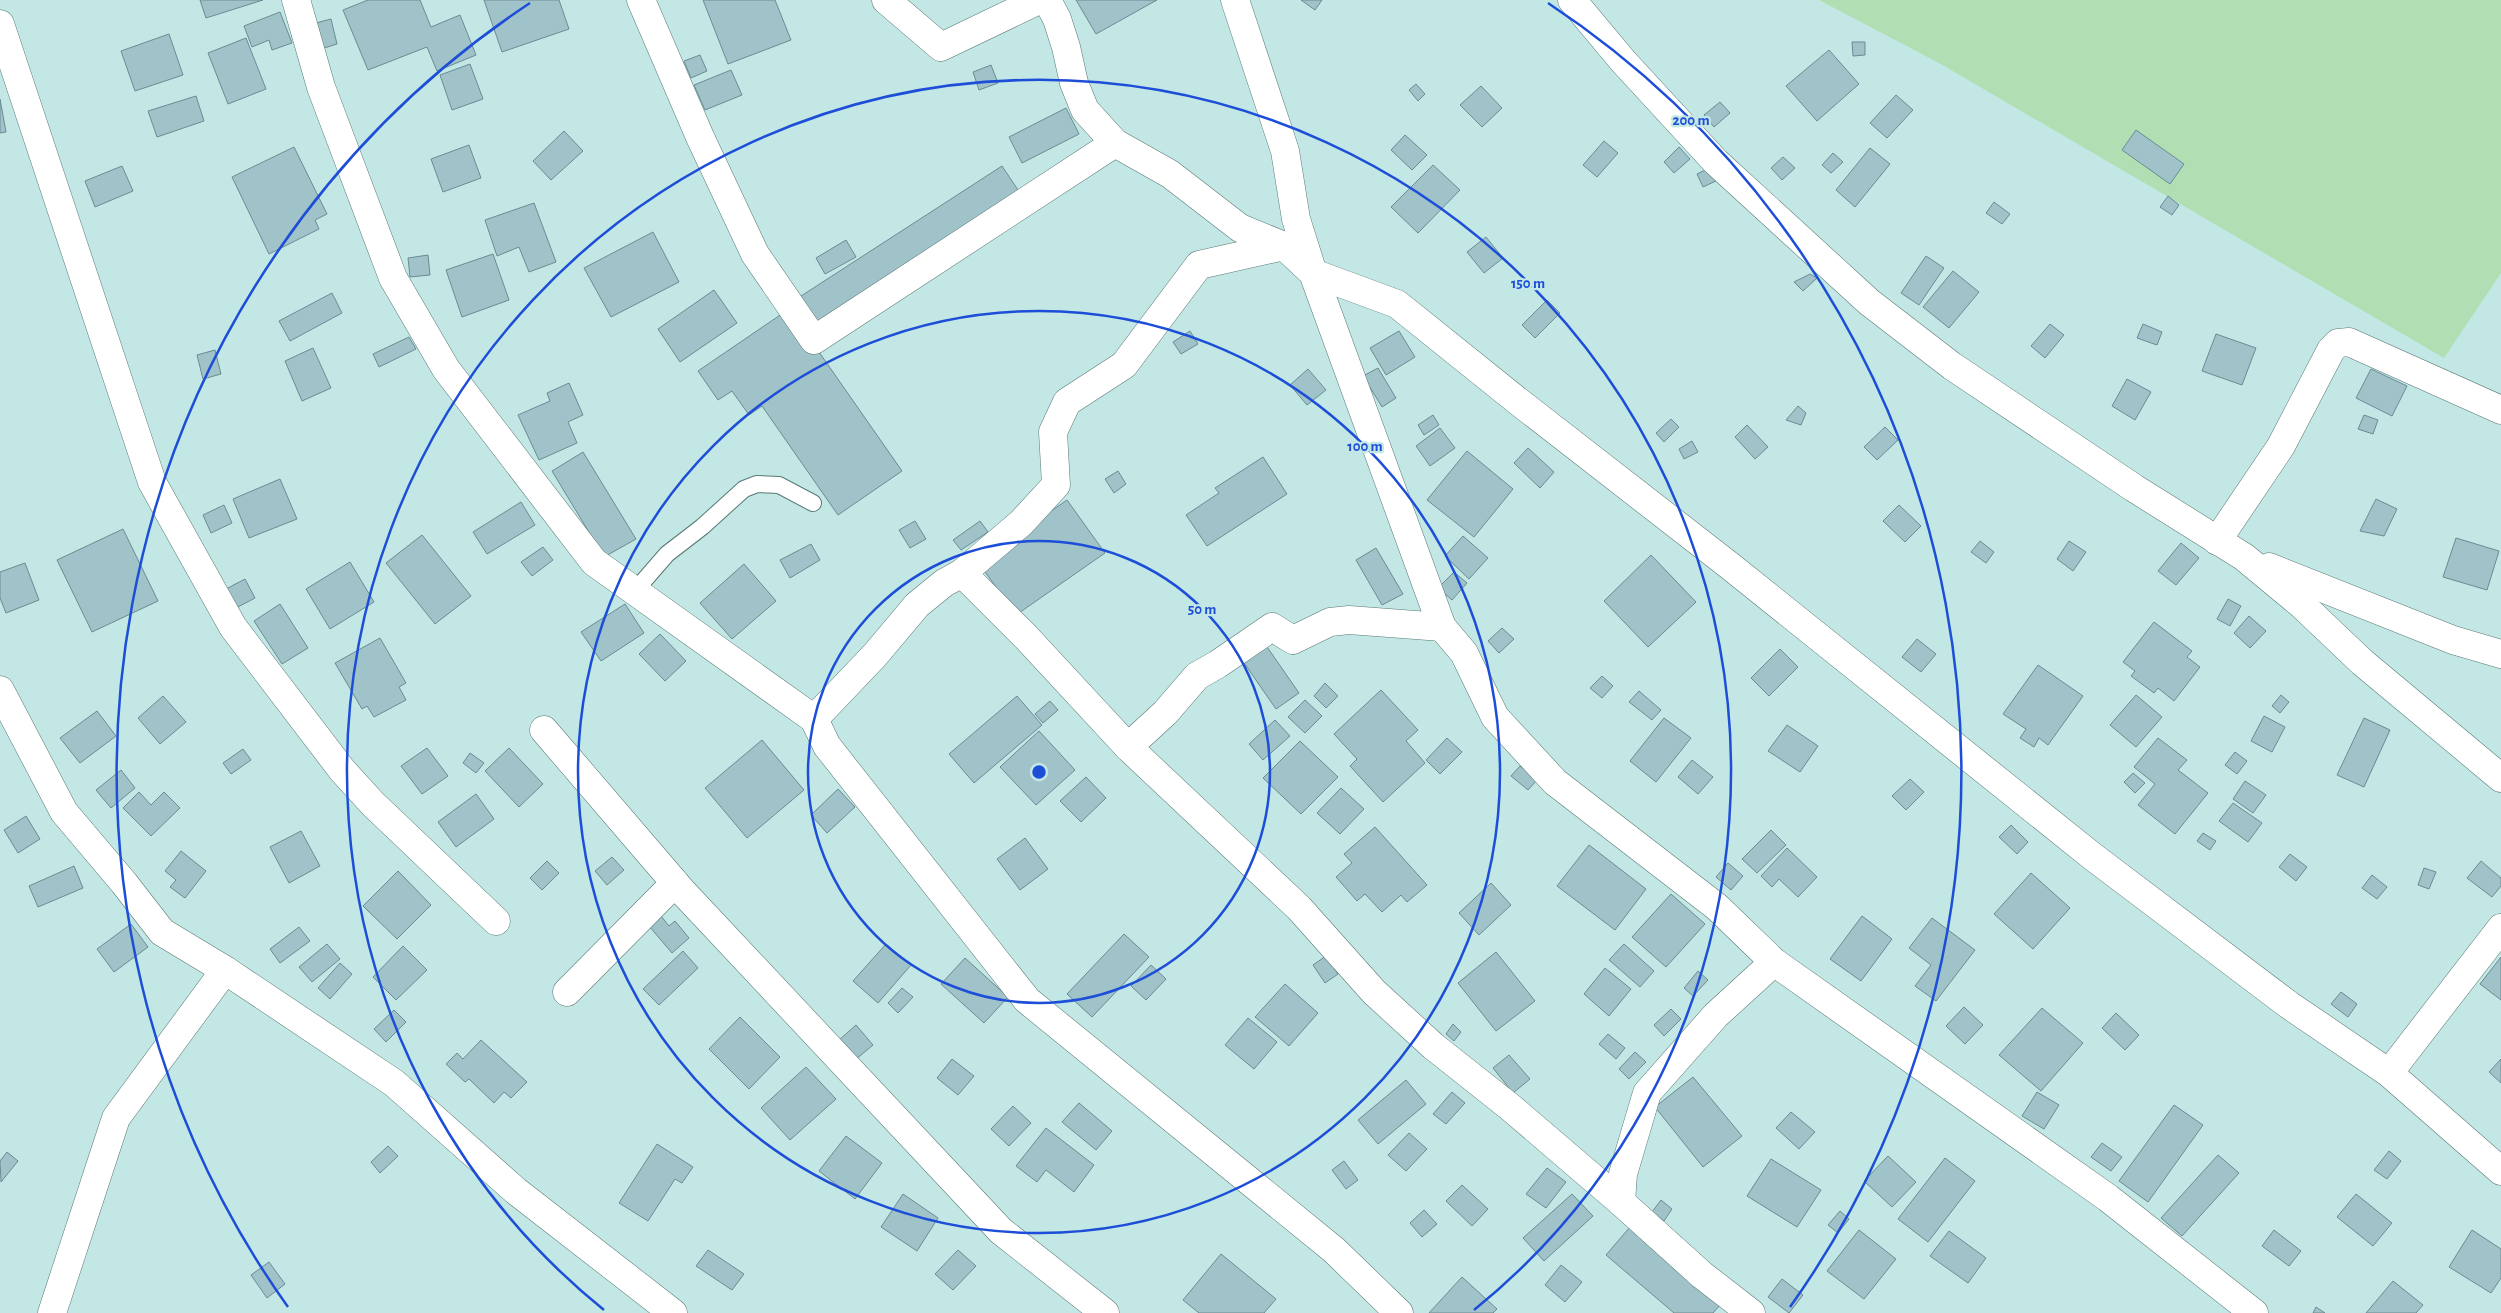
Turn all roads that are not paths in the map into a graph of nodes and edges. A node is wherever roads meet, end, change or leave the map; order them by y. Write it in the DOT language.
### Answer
graph roads {
  1 [pos="296,0"];
  2 [pos="641,0"];
  3 [pos="886,0"];
  4 [pos="1039,0"];
  5 [pos="1047,0"];
  6 [pos="1235,0"];
  7 [pos="1572,0"];
  8 [pos="0,24"];
  9 [pos="1115,143"];
  10 [pos="1284,246"];
  11 [pos="1313,273"];
  12 [pos="2501,410"];
  13 [pos="813,503"];
  14 [pos="2217,541"];
  15 [pos="2244,557"];
  16 [pos="962,573"];
  17 [pos="634,592"];
  18 [pos="1442,627"];
  19 [pos="2501,654"];
  20 [pos="0,690"];
  21 [pos="814,720"];
  22 [pos="544,730"];
  23 [pos="1128,747"];
  24 [pos="2501,778"];
  25 [pos="675,883"];
  26 [pos="496,921"];
  27 [pos="2501,928"];
  28 [pos="1774,962"];
  29 [pos="225,970"];
  30 [pos="566,992"];
  31 [pos="2389,1073"];
  32 [pos="2501,1171"];
  33 [pos="1621,1202"];
  34 [pos="52,1313"];
  35 [pos="673,1313"];
  36 [pos="1105,1313"];
  37 [pos="1400,1313"];
  38 [pos="1751,1313"];
  39 [pos="2254,1313"];
  1 -- 17 [label="street"];
  2 -- 9 [label="street"];
  3 -- 4 [label="street"];
  5 -- 9 [label="street"];
  6 -- 11 [label="street"];
  7 -- 14 [label="street"];
  8 -- 26 [label="street"];
  9 -- 10 [label="street"];
  10 -- 11 [label="street"];
  10 -- 16 [label="street"];
  11 -- 18 [label="street"];
  11 -- 31 [label="street"];
  12 -- 14 [label="street"];
  13 -- 17 [label="lane"];
  14 -- 15 [label="street"];
  15 -- 19 [label="street"];
  15 -- 24 [label="street"];
  16 -- 21 [label="street"];
  16 -- 23 [label="street"];
  17 -- 21 [label="street"];
  18 -- 23 [label="street"];
  18 -- 28 [label="street"];
  20 -- 29 [label="street"];
  21 -- 37 [label="street"];
  22 -- 25 [label="street"];
  23 -- 33 [label="street"];
  25 -- 30 [label="street"];
  25 -- 36 [label="street"];
  27 -- 31 [label="street"];
  28 -- 33 [label="street"];
  28 -- 39 [label="street"];
  29 -- 34 [label="street"];
  29 -- 35 [label="street"];
  31 -- 32 [label="street"];
  33 -- 38 [label="street"];
}
